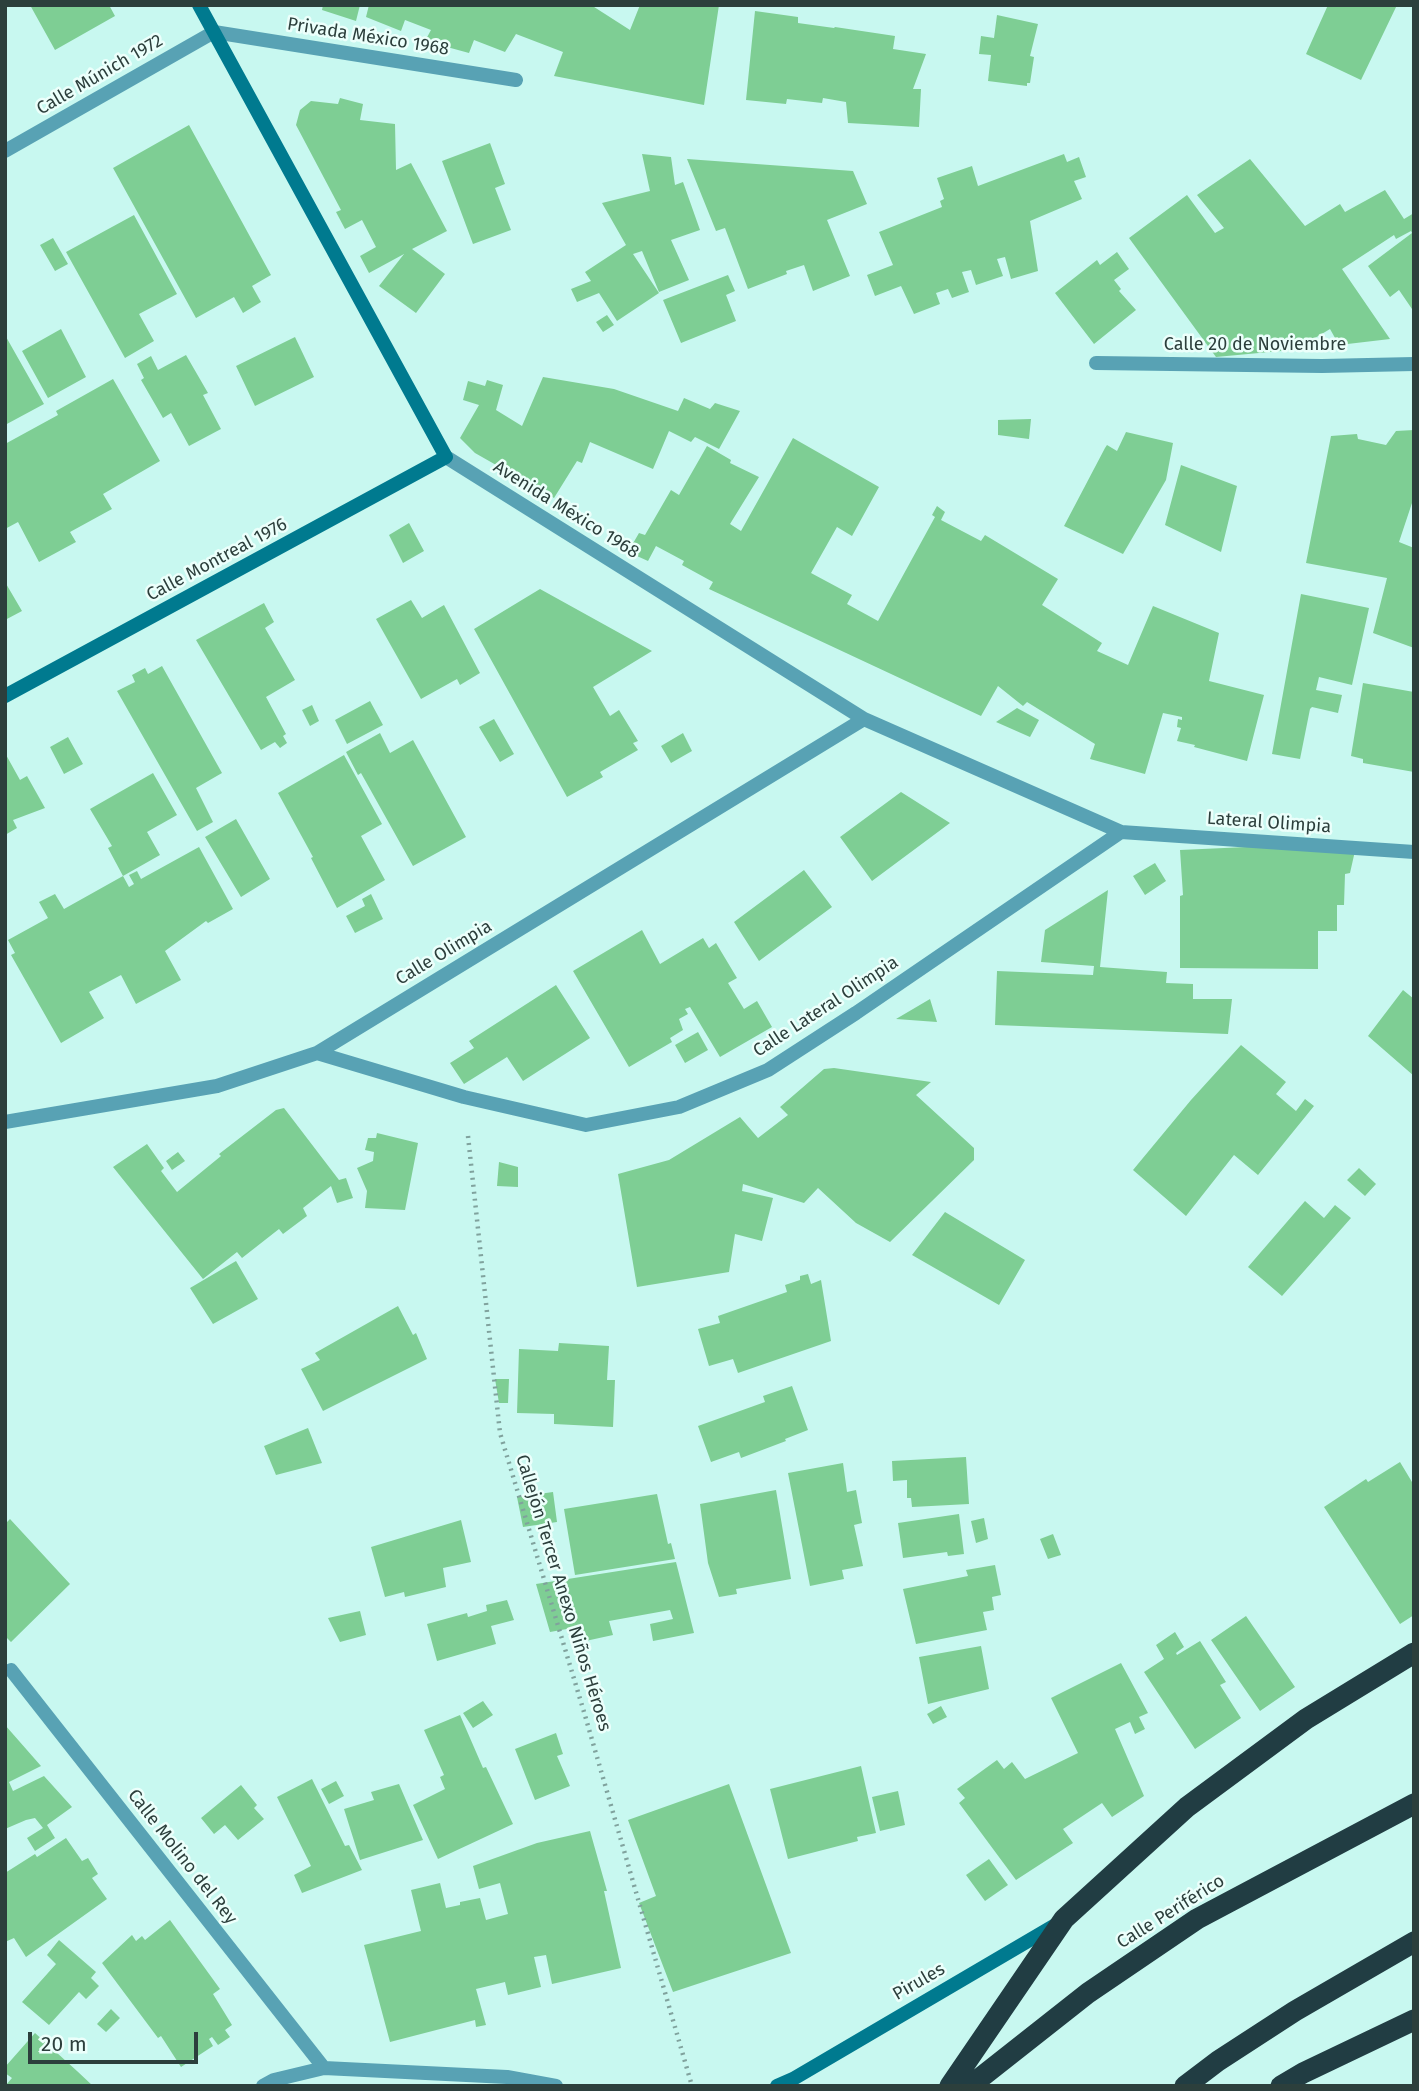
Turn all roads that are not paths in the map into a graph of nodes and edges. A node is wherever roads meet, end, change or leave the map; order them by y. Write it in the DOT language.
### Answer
graph roads {
  1 [pos="199,5"];
  2 [pos="215,32"];
  3 [pos="516,80"];
  4 [pos="5,151"];
  5 [pos="1096,363"];
  6 [pos="1414,364"];
  7 [pos="446,457"];
  8 [pos="5,696"];
  9 [pos="864,719"];
  10 [pos="1121,832"];
  11 [pos="1414,852"];
  12 [pos="317,1053"];
  13 [pos="5,1122"];
  14 [pos="1414,1653"];
  15 [pos="11,1670"];
  16 [pos="1414,1804"];
  17 [pos="1064,1919"];
  18 [pos="1414,1942"];
  19 [pos="1414,2020"];
  20 [pos="324,2068"];
  21 [pos="795,2082"];
  22 [pos="263,2086"];
  23 [pos="556,2086"];
  24 [pos="777,2086"];
  25 [pos="950,2086"];
  26 [pos="970,2086"];
  27 [pos="1185,2086"];
  28 [pos="1280,2086"];
  1 -- 2 [label="street, Avenida México 1968"];
  2 -- 3 [label="street, Privada México 1968"];
  2 -- 4 [label="street, Calle Múnich 1972"];
  2 -- 7 [label="street, Avenida México 1968"];
  5 -- 6 [label="street, Calle 20 de Noviembre"];
  7 -- 8 [label="street, Calle Montreal 1976"];
  7 -- 9 [label="street, Avenida México 1968"];
  9 -- 10 [label="street, Avenida México 1968"];
  9 -- 12 [label="street, Calle Olimpia"];
  10 -- 11 [label="street, Lateral Olimpia"];
  10 -- 12 [label="street, Calle Lateral Olimpia"];
  12 -- 13 [label="street, Calle Olimpia"];
  14 -- 17 [label="highway"];
  15 -- 20 [label="street, Calle Molino del Rey"];
  16 -- 26 [label="highway, Calle Periférico"];
  17 -- 21 [label="street, Pirules"];
  17 -- 25 [label="highway"];
  18 -- 27 [label="highway"];
  19 -- 28 [label="highway"];
  20 -- 22 [label="street"];
  20 -- 23 [label="street"];
  21 -- 24 [label="street, Pirules"];
}
